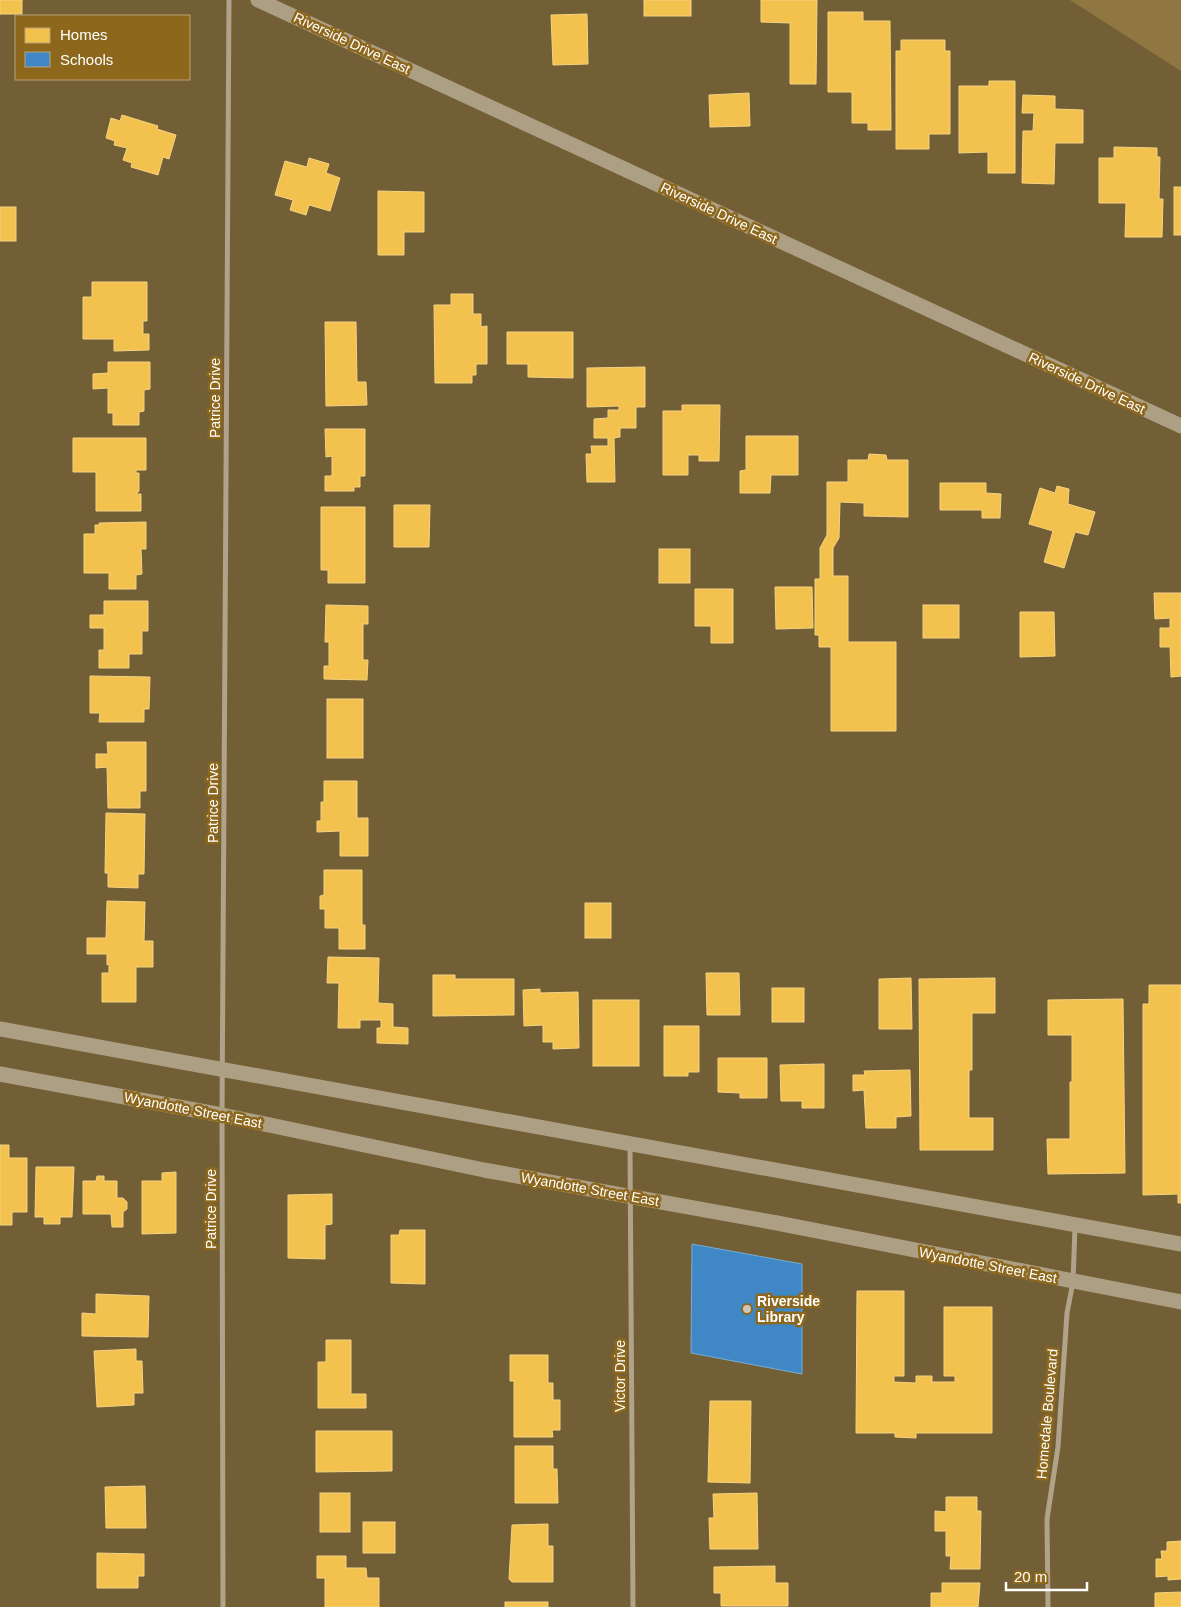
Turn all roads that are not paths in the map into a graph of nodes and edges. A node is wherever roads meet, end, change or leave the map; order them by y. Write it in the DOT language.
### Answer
graph roads {
  1 [pos="229,0"];
  2 [pos="258,0"];
  3 [pos="1181,426"];
  4 [pos="0,1029"];
  5 [pos="223,1069"];
  6 [pos="0,1074"];
  7 [pos="222,1114"];
  8 [pos="630,1144"];
  9 [pos="630,1196"];
  10 [pos="1075,1224"];
  11 [pos="1181,1244"];
  12 [pos="1074,1282"];
  13 [pos="1181,1302"];
  14 [pos="223,1607"];
  15 [pos="633,1607"];
  16 [pos="1048,1607"];
  1 -- 5 [label="street, Patrice Drive"];
  2 -- 3 [label="main road, Riverside Drive East"];
  4 -- 5 [label="main road"];
  5 -- 7 [label="street, Patrice Drive"];
  5 -- 8 [label="main road"];
  6 -- 7 [label="main road, Wyandotte Street East"];
  7 -- 9 [label="main road, Wyandotte Street East"];
  7 -- 14 [label="street, Patrice Drive"];
  8 -- 9 [label="street, Victor Drive"];
  8 -- 10 [label="main road"];
  9 -- 12 [label="main road, Wyandotte Street East"];
  9 -- 15 [label="street, Victor Drive"];
  10 -- 11 [label="main road"];
  10 -- 12 [label="street, Homedale Boulevard"];
  12 -- 13 [label="main road, Wyandotte Street East"];
  12 -- 16 [label="street, Homedale Boulevard"];
}
